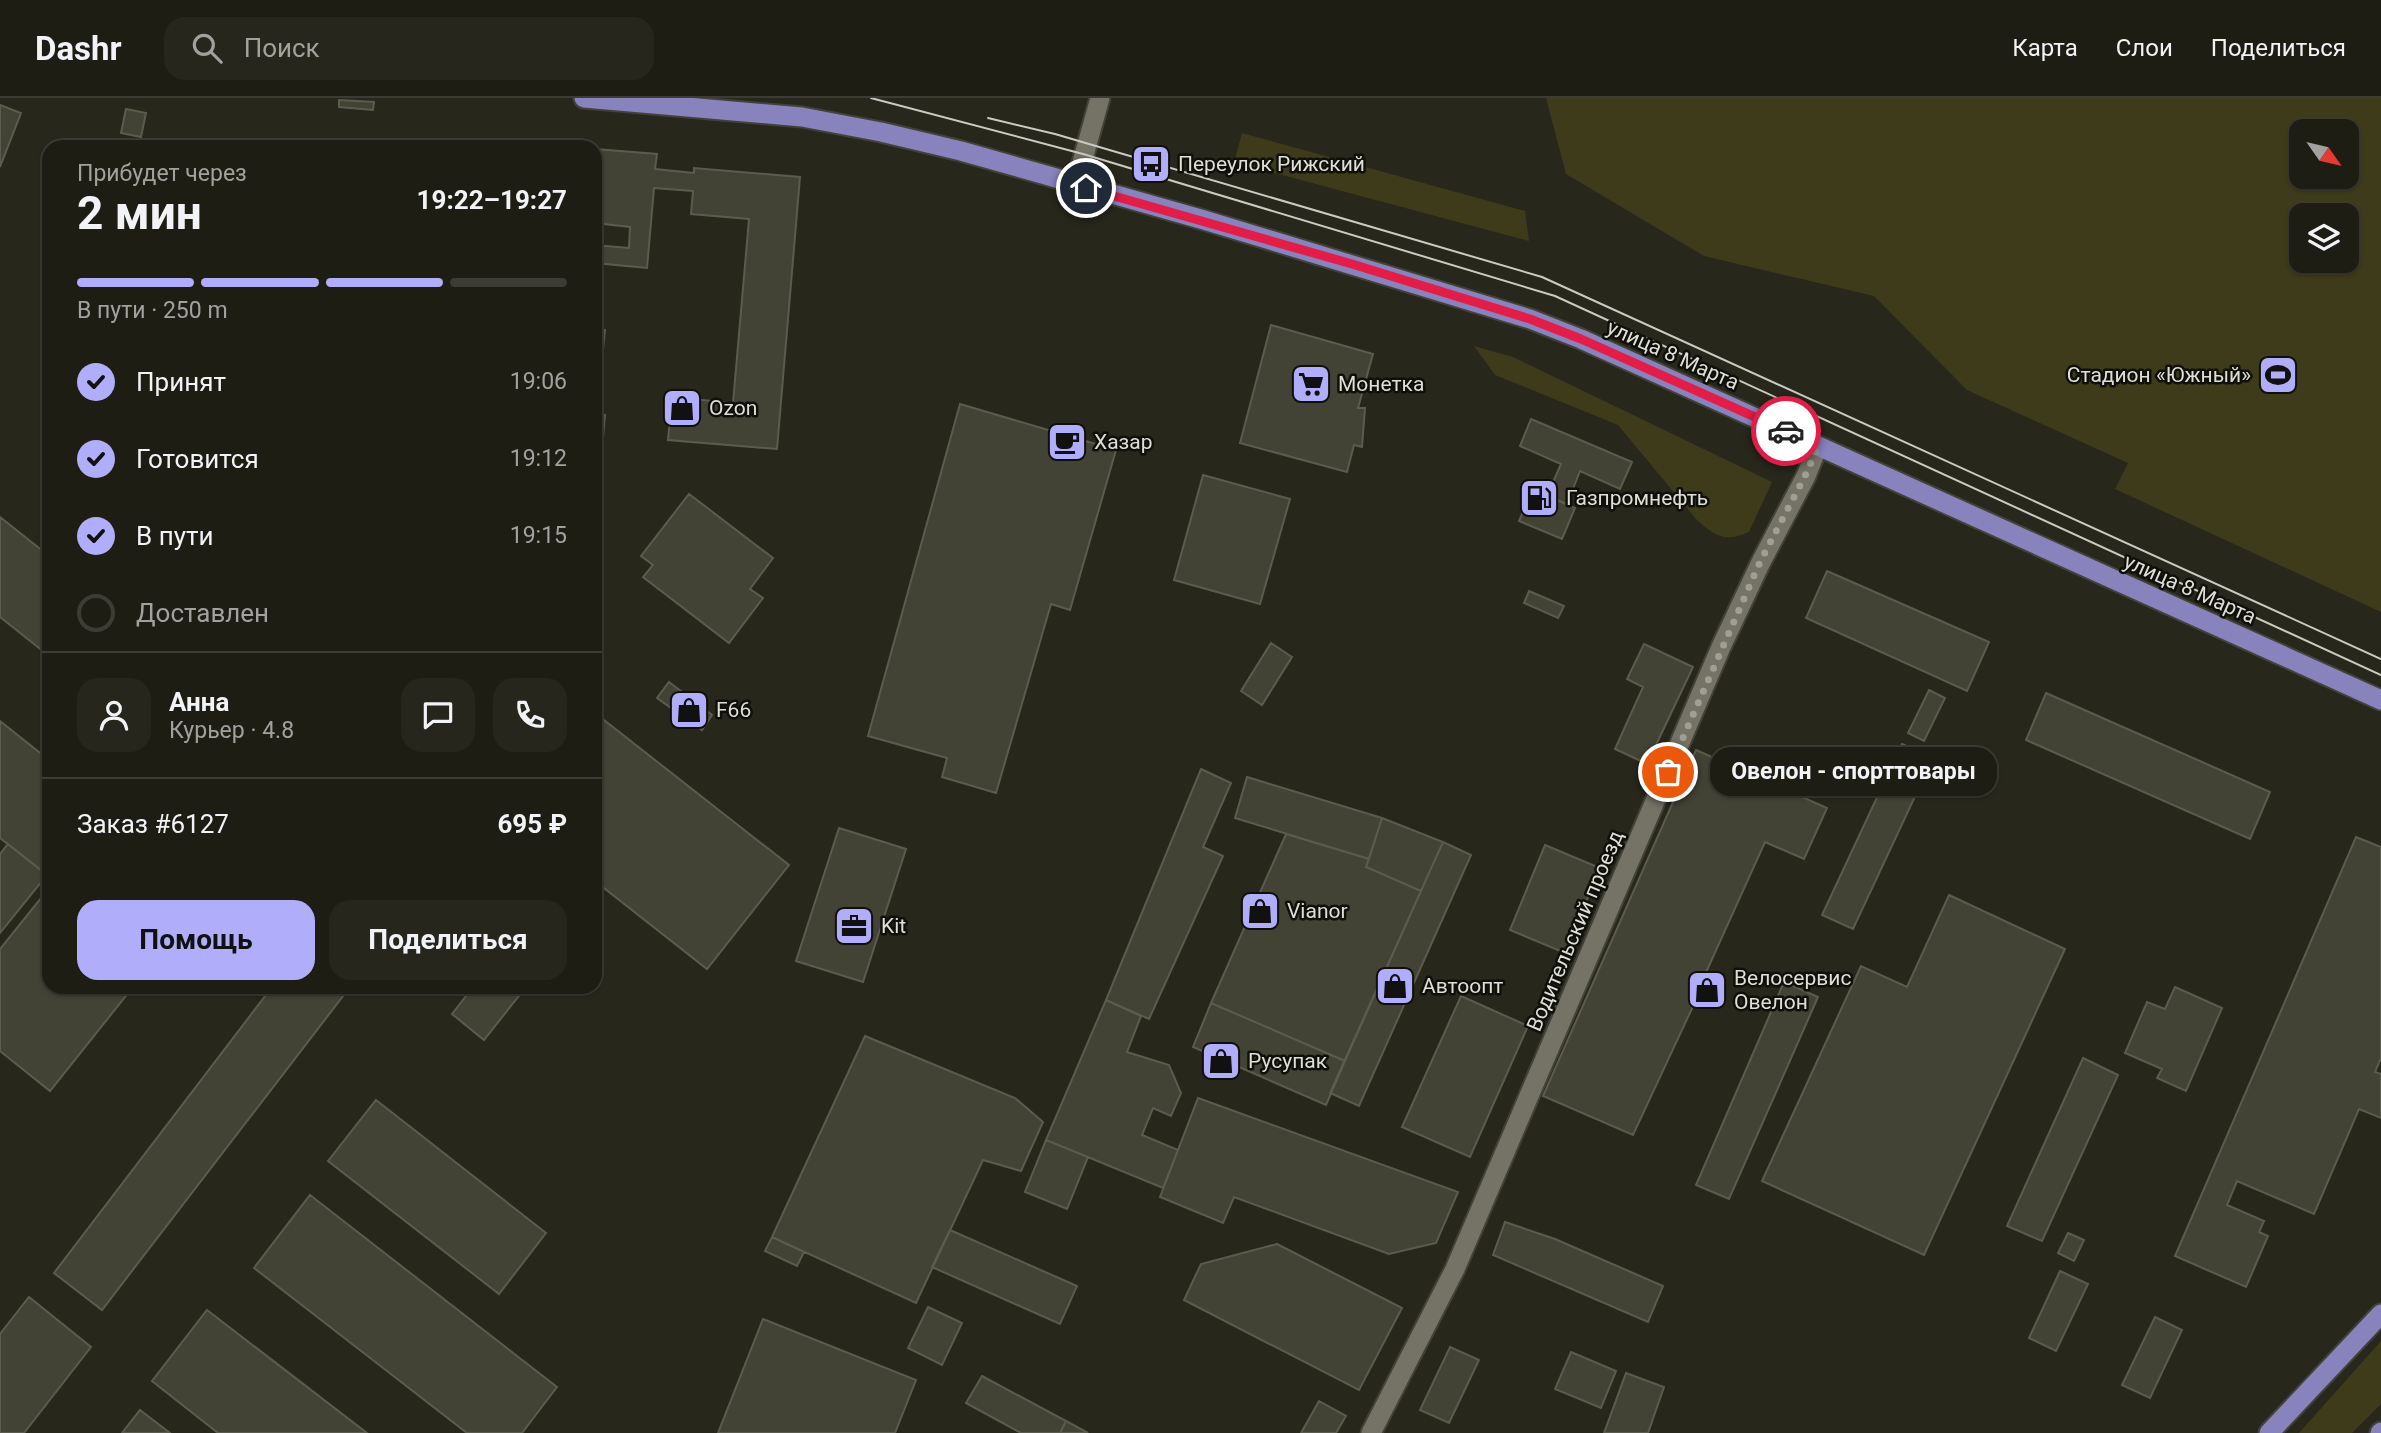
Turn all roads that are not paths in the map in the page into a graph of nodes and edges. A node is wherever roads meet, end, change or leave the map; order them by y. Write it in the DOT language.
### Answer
graph roads {
  1 [pos="584,98"];
  2 [pos="1100,98"];
  3 [pos="1076,184"];
  4 [pos="1818,446"];
  5 [pos="2381,700"];
  6 [pos="2381,1314"];
  7 [pos="1371,1433"];
  8 [pos="2269,1433"];
  1 -- 3 [label="main road, улица 8 Марта"];
  2 -- 3 [label="street"];
  3 -- 4 [label="main road, улица 8 Марта"];
  4 -- 5 [label="main road, улица 8 Марта"];
  4 -- 7 [label="street, Водительский проезд"];
  6 -- 8 [label="main road"];
}
